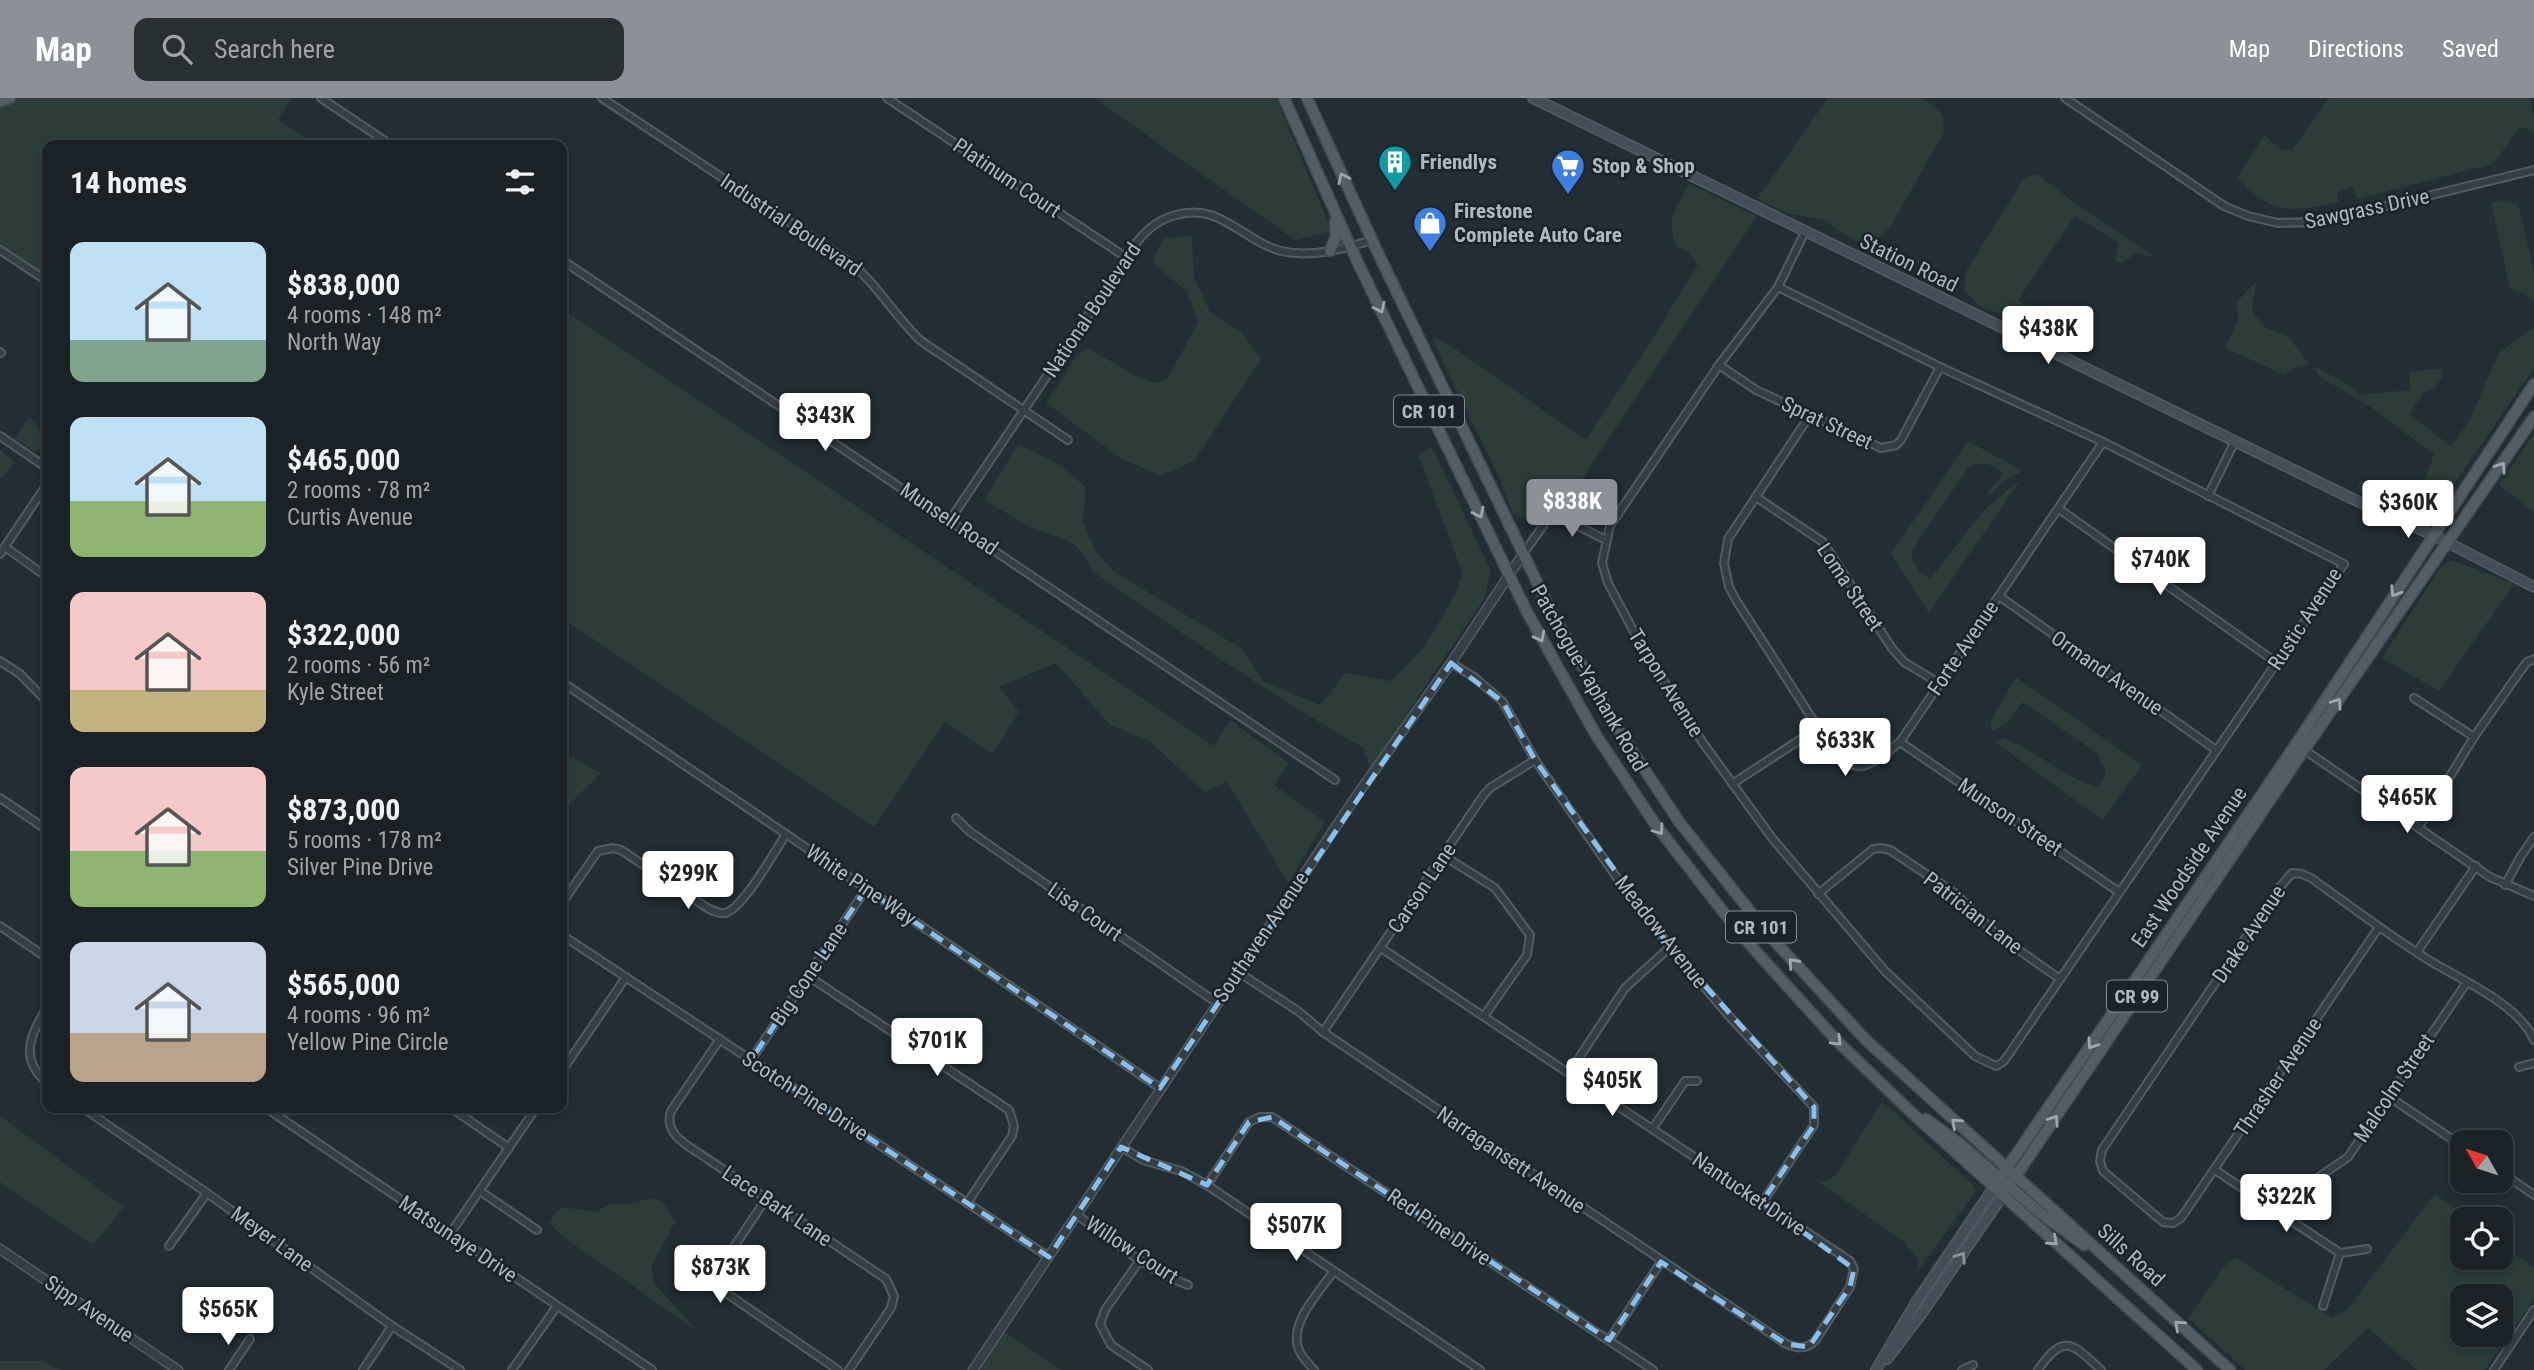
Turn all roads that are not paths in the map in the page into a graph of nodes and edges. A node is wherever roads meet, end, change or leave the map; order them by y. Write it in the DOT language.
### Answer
graph roads {
  1 [pos="10,98"];
  2 [pos="321,98"];
  3 [pos="602,98"];
  4 [pos="887,98"];
  5 [pos="1284,98"];
  6 [pos="1307,98"];
  7 [pos="1533,98"];
  8 [pos="2065,98"];
  9 [pos="0,101"];
  10 [pos="384,140"];
  11 [pos="2534,170"];
  12 [pos="1327,194"];
  13 [pos="1805,232"];
  14 [pos="1372,240"];
  15 [pos="1351,246"];
  16 [pos="0,250"];
  17 [pos="1329,251"];
  18 [pos="1127,258"];
  19 [pos="567,263"];
  20 [pos="42,278"];
  21 [pos="1778,287"];
  22 [pos="1719,365"];
  23 [pos="1940,367"];
  24 [pos="2534,384"];
  25 [pos="1024,411"];
  26 [pos="1810,415"];
  27 [pos="2534,417"];
  28 [pos="0,436"];
  29 [pos="1068,440"];
  30 [pos="2235,441"];
  31 [pos="2103,442"];
  32 [pos="42,465"];
  33 [pos="42,492"];
  34 [pos="2207,496"];
  35 [pos="1756,497"];
  36 [pos="2059,509"];
  37 [pos="950,520"];
  38 [pos="2433,535"];
  39 [pos="1606,540"];
  40 [pos="2449,543"];
  41 [pos="5,547"];
  42 [pos="0,554"];
  43 [pos="1523,554"];
  44 [pos="42,573"];
  45 [pos="1509,576"];
  46 [pos="2534,587"];
  47 [pos="1999,596"];
  48 [pos="2534,659"];
  49 [pos="0,661"];
  50 [pos="1451,663"];
  51 [pos="2277,663"];
  52 [pos="1939,683"];
  53 [pos="567,685"];
  54 [pos="42,697"];
  55 [pos="2414,698"];
  56 [pos="1818,728"];
  57 [pos="2474,737"];
  58 [pos="1900,742"];
  59 [pos="2300,747"];
  60 [pos="2216,750"];
  61 [pos="1535,760"];
  62 [pos="1335,780"];
  63 [pos="1732,784"];
  64 [pos="0,798"];
  65 [pos="956,818"];
  66 [pos="42,827"];
  67 [pos="2419,827"];
  68 [pos="786,834"];
  69 [pos="2534,836"];
  70 [pos="1444,856"];
  71 [pos="2476,866"];
  72 [pos="2505,885"];
  73 [pos="866,889"];
  74 [pos="2119,892"];
  75 [pos="1818,894"];
  76 [pos="567,896"];
  77 [pos="2534,896"];
  78 [pos="0,926"];
  79 [pos="2379,927"];
  80 [pos="567,938"];
  81 [pos="1670,947"];
  82 [pos="1381,948"];
  83 [pos="2417,952"];
  84 [pos="42,955"];
  85 [pos="1238,972"];
  86 [pos="808,976"];
  87 [pos="626,977"];
  88 [pos="2060,979"];
  89 [pos="2467,982"];
  90 [pos="1217,1003"];
  91 [pos="42,1016"];
  92 [pos="1485,1016"];
  93 [pos="1323,1032"];
  94 [pos="720,1039"];
  95 [pos="2534,1040"];
  96 [pos="2009,1054"];
  97 [pos="751,1060"];
  98 [pos="2534,1063"];
  99 [pos="567,1064"];
  100 [pos="2519,1068"];
  101 [pos="1569,1073"];
  102 [pos="42,1078"];
  103 [pos="1697,1081"];
  104 [pos="1160,1088"];
  105 [pos="2388,1096"];
  106 [pos="90,1113"];
  107 [pos="273,1113"];
  108 [pos="458,1113"];
  109 [pos="533,1113"];
  110 [pos="1913,1114"];
  111 [pos="1653,1128"];
  112 [pos="2450,1138"];
  113 [pos="1121,1147"];
  114 [pos="509,1148"];
  115 [pos="2215,1170"];
  116 [pos="2003,1173"];
  117 [pos="2513,1180"];
  118 [pos="2012,1181"];
  119 [pos="1207,1185"];
  120 [pos="1994,1187"];
  121 [pos="480,1191"];
  122 [pos="207,1193"];
  123 [pos="2003,1195"];
  124 [pos="2534,1195"];
  125 [pos="766,1199"];
  126 [pos="967,1203"];
  127 [pos="1762,1203"];
  128 [pos="1077,1214"];
  129 [pos="2288,1219"];
  130 [pos="2173,1223"];
  131 [pos="537,1230"];
  132 [pos="450,1234"];
  133 [pos="169,1246"];
  134 [pos="0,1249"];
  135 [pos="2367,1250"];
  136 [pos="2340,1253"];
  137 [pos="1049,1256"];
  138 [pos="1140,1260"];
  139 [pos="1661,1262"];
  140 [pos="1333,1272"];
  141 [pos="1188,1285"];
  142 [pos="557,1306"];
  143 [pos="2323,1306"];
  144 [pos="2534,1310"];
  145 [pos="392,1326"];
  146 [pos="250,1339"];
  147 [pos="1609,1340"];
  148 [pos="1786,1344"];
  149 [pos="1973,1365"];
  150 [pos="178,1370"];
  151 [pos="229,1370"];
  152 [pos="363,1370"];
  153 [pos="460,1370"];
  154 [pos="512,1370"];
  155 [pos="652,1370"];
  156 [pos="838,1370"];
  157 [pos="849,1370"];
  158 [pos="973,1370"];
  159 [pos="1148,1370"];
  160 [pos="1314,1370"];
  161 [pos="1480,1370"];
  162 [pos="1653,1370"];
  163 [pos="1877,1370"];
  164 [pos="1962,1370"];
  165 [pos="2039,1370"];
  166 [pos="2101,1370"];
  167 [pos="2197,1370"];
  168 [pos="2230,1370"];
  169 [pos="2494,1370"];
  1 -- 9 [label="main road"];
  2 -- 10 [label="street"];
  3 -- 25 [label="street, Industrial Boulevard"];
  4 -- 18 [label="street, Platinum Court"];
  5 -- 12 [label="main road, Patchogue-Yaphank Road / CR 101"];
  14 -- 6 [label="main road, Patchogue-Yaphank Road / CR 101, one-way"];
  7 -- 13 [label="main road, Station Road"];
  8 -- 11 [label="street, Sawgrass Drive"];
  12 -- 15 [label="main road, Patchogue-Yaphank Road / CR 101"];
  12 -- 17 [label="main road"];
  13 -- 21 [label="street, Tarpon Avenue"];
  13 -- 30 [label="main road, Station Road"];
  14 -- 15 [label="street, National Boulevard"];
  14 -- 43 [label="main road, Patchogue-Yaphank Road / CR 101"];
  15 -- 17 [label="street, National Boulevard"];
  15 -- 45 [label="main road, Patchogue-Yaphank Road / CR 101, one-way"];
  16 -- 20 [label="street"];
  17 -- 18 [label="street, National Boulevard"];
  18 -- 25 [label="street, National Boulevard"];
  19 -- 37 [label="street, Munsell Road"];
  21 -- 22 [label="street, Tarpon Avenue"];
  21 -- 23 [label="street, Rustic Avenue"];
  22 -- 26 [label="street, Sprat Street"];
  22 -- 39 [label="street, Tarpon Avenue"];
  23 -- 26 [label="street, Sprat Street"];
  23 -- 31 [label="street, Rustic Avenue"];
  24 -- 38 [label="main road, East Woodside Avenue / CR 99"];
  25 -- 29 [label="street, Industrial Boulevard"];
  25 -- 37 [label="street, National Boulevard"];
  26 -- 35 [label="street, Forte Avenue"];
  40 -- 27 [label="main road, East Woodside Avenue / CR 99, one-way"];
  28 -- 32 [label="street"];
  30 -- 34 [label="street"];
  30 -- 38 [label="main road, Station Road"];
  31 -- 34 [label="street, Rustic Avenue"];
  31 -- 36 [label="street, Forte Avenue"];
  33 -- 41 [label="street"];
  34 -- 51 [label="street, Rustic Avenue"];
  35 -- 52 [label="street, Loma Street"];
  35 -- 56 [label="street, Forte Avenue"];
  36 -- 47 [label="street, Forte Avenue"];
  36 -- 51 [label="street"];
  37 -- 62 [label="street, Munsell Road"];
  38 -- 40 [label="main road, Station Road"];
  38 -- 59 [label="main road, East Woodside Avenue / CR 99, one-way"];
  39 -- 43 [label="street, Southaven Avenue"];
  39 -- 63 [label="street, Tarpon Avenue"];
  40 -- 46 [label="main road, Station Road"];
  59 -- 40 [label="main road, East Woodside Avenue / CR 99, one-way"];
  41 -- 42 [label="street"];
  41 -- 44 [label="street"];
  43 -- 45 [label="street, Southaven Avenue"];
  116 -- 43 [label="main road, Patchogue-Yaphank Road / CR 101, one-way"];
  45 -- 50 [label="street, Southaven Avenue"];
  45 -- 110 [label="main road, Patchogue-Yaphank Road / CR 101, one-way"];
  47 -- 52 [label="street, Forte Avenue"];
  47 -- 60 [label="street, Ormand Avenue"];
  48 -- 57 [label="street"];
  49 -- 54 [label="street"];
  50 -- 61 [label="street, Meadow Avenue"];
  50 -- 85 [label="street, Southaven Avenue"];
  51 -- 60 [label="street, Rustic Avenue"];
  52 -- 58 [label="street, Forte Avenue"];
  53 -- 68 [label="street, White Pine Way"];
  55 -- 57 [label="street"];
  56 -- 58 [label="street, Forte Avenue"];
  56 -- 63 [label="street"];
  57 -- 67 [label="street"];
  58 -- 74 [label="street, Munson Street"];
  59 -- 67 [label="street"];
  59 -- 116 [label="main road, East Woodside Avenue / CR 99, one-way"];
  118 -- 59 [label="main road, East Woodside Avenue / CR 99, one-way"];
  60 -- 74 [label="street, Rustic Avenue"];
  61 -- 70 [label="street, Carson Lane"];
  61 -- 81 [label="street, Meadow Avenue"];
  63 -- 75 [label="street, Tarpon Avenue"];
  64 -- 66 [label="street"];
  65 -- 90 [label="street, Lisa Court"];
  67 -- 71 [label="street"];
  68 -- 73 [label="street, White Pine Way"];
  68 -- 76 [label="street"];
  69 -- 72 [label="street"];
  70 -- 82 [label="street, Carson Lane"];
  70 -- 92 [label="street"];
  71 -- 72 [label="street"];
  71 -- 83 [label="street"];
  72 -- 77 [label="street"];
  73 -- 86 [label="street, Big Cone Lane"];
  73 -- 104 [label="street, White Pine Way"];
  74 -- 88 [label="street, Rustic Avenue"];
  75 -- 88 [label="street, Patrician Lane"];
  75 -- 96 [label="street, Tarpon Avenue"];
  78 -- 84 [label="street"];
  79 -- 83 [label="street, Drake Avenue"];
  79 -- 115 [label="street, Thrasher Avenue"];
  79 -- 130 [label="street, Drake Avenue"];
  80 -- 87 [label="street, Scotch Pine Drive"];
  81 -- 101 [label="street"];
  81 -- 127 [label="street, Meadow Avenue"];
  82 -- 92 [label="street, Nantucket Drive"];
  82 -- 93 [label="street, Carson Lane"];
  83 -- 89 [label="street, Drake Avenue"];
  85 -- 90 [label="street, Southaven Avenue"];
  85 -- 93 [label="street, Narragansett Avenue"];
  86 -- 97 [label="street, Big Cone Lane"];
  86 -- 126 [label="street"];
  87 -- 94 [label="street, Scotch Pine Drive"];
  87 -- 99 [label="street"];
  88 -- 96 [label="street, Rustic Avenue"];
  89 -- 95 [label="street, Drake Avenue"];
  89 -- 105 [label="street, Malcolm Street"];
  90 -- 104 [label="street, Southaven Avenue"];
  91 -- 102 [label="street"];
  92 -- 101 [label="street, Nantucket Drive"];
  93 -- 139 [label="street, Narragansett Avenue"];
  94 -- 97 [label="street, Scotch Pine Drive"];
  94 -- 125 [label="street, Lace Bark Lane"];
  97 -- 126 [label="street, Scotch Pine Drive"];
  98 -- 100 [label="street"];
  101 -- 111 [label="street, Nantucket Drive"];
  103 -- 111 [label="street"];
  104 -- 113 [label="street, Southaven Avenue"];
  105 -- 112 [label="street"];
  105 -- 129 [label="street, Malcolm Street"];
  106 -- 122 [label="street, Meyer Lane"];
  107 -- 132 [label="street, Matsunaye Drive"];
  108 -- 114 [label="street"];
  109 -- 114 [label="street"];
  110 -- 116 [label="main road"];
  110 -- 120 [label="main road, Patchogue-Yaphank Road / CR 101"];
  111 -- 127 [label="street, Nantucket Drive"];
  113 -- 119 [label="street"];
  113 -- 128 [label="street, Southaven Avenue"];
  114 -- 121 [label="street"];
  115 -- 129 [label="street"];
  115 -- 130 [label="street, Thrasher Avenue"];
  116 -- 118 [label="main road, Sills Road / CR 101"];
  116 -- 120 [label="main road, East Woodside Avenue / CR 99"];
  117 -- 124 [label="street"];
  118 -- 123 [label="main road, East Woodside Avenue / CR 99"];
  168 -- 118 [label="main road, Sills Road / CR 101, one-way"];
  119 -- 140 [label="street"];
  119 -- 147 [label="street, Red Pine Drive"];
  120 -- 123 [label="main road, Sills Road / CR 101"];
  120 -- 163 [label="main road, East Woodside Avenue / CR 99"];
  121 -- 131 [label="street"];
  121 -- 132 [label="street"];
  122 -- 133 [label="street"];
  122 -- 145 [label="street, Meyer Lane"];
  163 -- 123 [label="main road, East Woodside Avenue / CR 99, one-way"];
  123 -- 167 [label="main road, Sills Road / CR 101, one-way"];
  125 -- 156 [label="street"];
  125 -- 157 [label="street, Lace Bark Lane"];
  126 -- 137 [label="street, Scotch Pine Drive"];
  127 -- 148 [label="street, Nantucket Drive"];
  128 -- 137 [label="street, Southaven Avenue"];
  128 -- 138 [label="street, Willow Court"];
  129 -- 136 [label="street"];
  132 -- 142 [label="street, Matsunaye Drive"];
  134 -- 150 [label="street, Sipp Avenue"];
  135 -- 136 [label="street"];
  136 -- 143 [label="street"];
  137 -- 158 [label="street, Southaven Avenue"];
  138 -- 141 [label="street, Willow Court"];
  138 -- 159 [label="street"];
  139 -- 147 [label="street"];
  139 -- 148 [label="street, Narragansett Avenue"];
  140 -- 160 [label="street"];
  140 -- 161 [label="street"];
  142 -- 154 [label="street"];
  142 -- 155 [label="street, Matsunaye Drive"];
  144 -- 169 [label="street"];
  145 -- 152 [label="street"];
  145 -- 153 [label="street, Meyer Lane"];
  146 -- 151 [label="street"];
  147 -- 162 [label="street, Red Pine Drive"];
  149 -- 164 [label="street"];
  165 -- 166 [label="street"];
}
